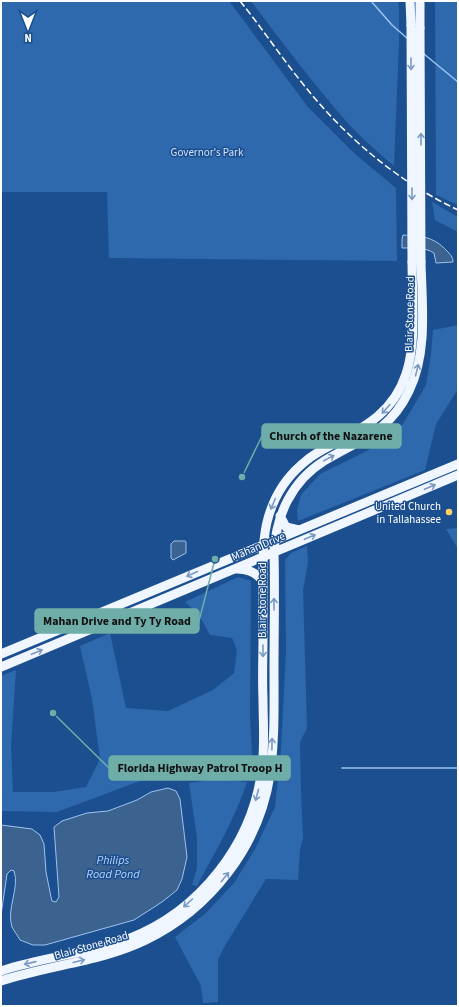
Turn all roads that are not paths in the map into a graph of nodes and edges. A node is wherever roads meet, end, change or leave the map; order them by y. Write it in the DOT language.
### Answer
graph roads {
  1 [pos="410,1"];
  2 [pos="420,1"];
  3 [pos="416,27"];
  4 [pos="417,315"];
  5 [pos="373,421"];
  6 [pos="380,428"];
  7 [pos="458,464"];
  8 [pos="294,471"];
  9 [pos="458,475"];
  10 [pos="299,482"];
  11 [pos="280,516"];
  12 [pos="299,530"];
  13 [pos="274,540"];
  14 [pos="263,545"];
  15 [pos="274,552"];
  16 [pos="263,556"];
  17 [pos="233,569"];
  18 [pos="263,582"];
  19 [pos="1,654"];
  20 [pos="1,666"];
  21 [pos="1,971"];
  22 [pos="1,981"];
  1 -- 3 [label="main road, Blair Stone Road"];
  2 -- 3 [label="main road, Blair Stone Road"];
  4 -- 3 [label="main road, Blair Stone Road, one-way, bridge"];
  3 -- 4 [label="main road, Blair Stone Road, one-way, bridge"];
  4 -- 5 [label="main road, Blair Stone Road, one-way"];
  6 -- 4 [label="main road, Blair Stone Road, one-way"];
  5 -- 6 [label="main road"];
  5 -- 8 [label="main road, Blair Stone Road"];
  10 -- 6 [label="main road, Blair Stone Road, one-way"];
  7 -- 12 [label="main road, Mahan Drive"];
  8 -- 10 [label="main road"];
  8 -- 14 [label="main road, Blair Stone Road, one-way"];
  15 -- 9 [label="main road, Mahan Drive, one-way"];
  10 -- 11 [label="main road, Blair Stone Road"];
  11 -- 12 [label="main road"];
  11 -- 13 [label="main road, Blair Stone Road"];
  12 -- 13 [label="main road, Mahan Drive"];
  13 -- 14 [label="main road, Mahan Drive"];
  13 -- 15 [label="main road, Blair Stone Road"];
  14 -- 16 [label="main road, Blair Stone Road"];
  14 -- 19 [label="main road, Mahan Drive, one-way"];
  15 -- 16 [label="main road, Mahan Drive"];
  22 -- 15 [label="main road, Blair Stone Road, one-way"];
  16 -- 17 [label="main road, Mahan Drive"];
  16 -- 18 [label="main road, Blair Stone Road"];
  17 -- 18 [label="main road"];
  20 -- 17 [label="main road, Mahan Drive, one-way"];
  18 -- 21 [label="main road, Blair Stone Road, one-way"];
}
